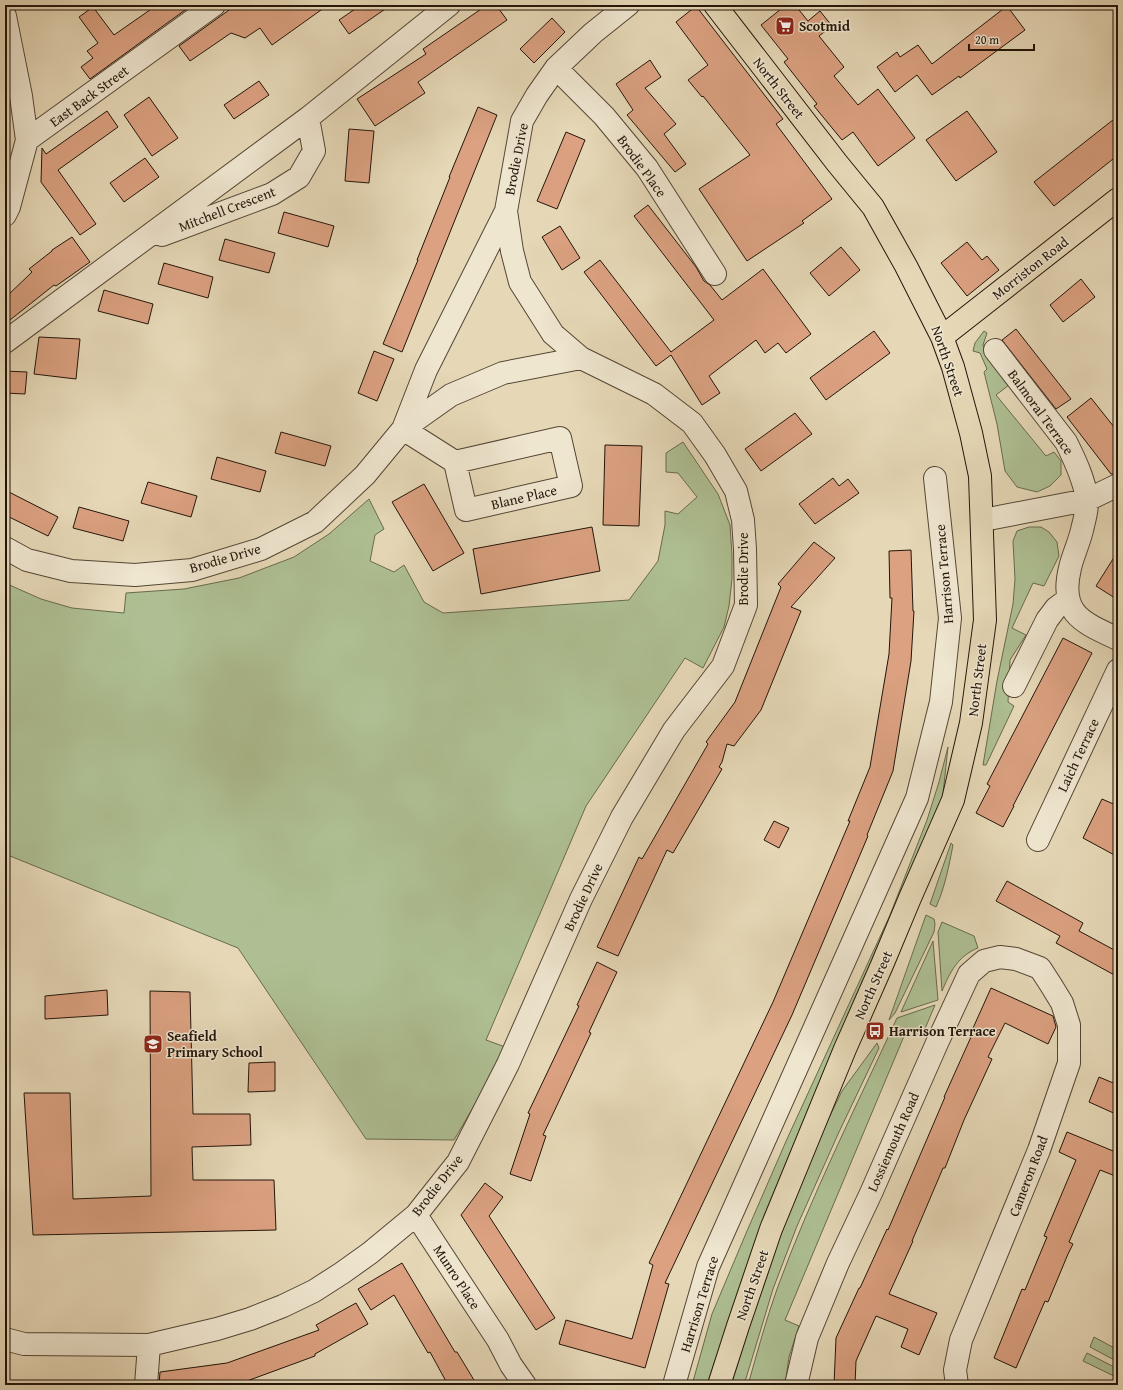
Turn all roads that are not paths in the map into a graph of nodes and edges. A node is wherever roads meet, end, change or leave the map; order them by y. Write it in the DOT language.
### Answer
graph roads {
  1 [pos="214,5"];
  2 [pos="449,5"];
  3 [pos="628,5"];
  4 [pos="715,5"];
  5 [pos="5,16"];
  6 [pos="556,68"];
  7 [pos="308,118"];
  8 [pos="27,140"];
  9 [pos="1118,199"];
  10 [pos="506,211"];
  11 [pos="5,215"];
  12 [pos="139,243"];
  13 [pos="716,274"];
  14 [pos="942,337"];
  15 [pos="5,342"];
  16 [pos="995,350"];
  17 [pos="581,358"];
  18 [pos="403,429"];
  19 [pos="456,462"];
  20 [pos="935,478"];
  21 [pos="1118,485"];
  22 [pos="1087,500"];
  23 [pos="982,520"];
  24 [pos="5,548"];
  25 [pos="1068,599"];
  26 [pos="1118,639"];
  27 [pos="1118,670"];
  28 [pos="1014,686"];
  29 [pos="1038,840"];
  30 [pos="1040,968"];
  31 [pos="416,1215"];
  32 [pos="5,1339"];
  33 [pos="498,1340"];
  34 [pos="149,1345"];
  35 [pos="146,1385"];
  36 [pos="525,1385"];
  37 [pos="540,1385"];
  38 [pos="674,1385"];
  39 [pos="719,1385"];
  40 [pos="796,1385"];
  41 [pos="957,1385"];
  1 -- 8 [label="street, East Back Street"];
  2 -- 7 [label="street, Mitchell Crescent"];
  3 -- 6 [label="street, Brodie Drive"];
  4 -- 14 [label="main road, North Street"];
  5 -- 8 [label="street"];
  6 -- 10 [label="street, Brodie Drive"];
  6 -- 13 [label="street, Brodie Place"];
  7 -- 12 [label="street, Mitchell Crescent"];
  7 -- 12 [label="street, Mitchell Crescent"];
  8 -- 11 [label="street"];
  9 -- 14 [label="main road, Morriston Road"];
  10 -- 17 [label="street, Brodie Drive"];
  10 -- 18 [label="street, Brodie Drive"];
  12 -- 15 [label="street, Mitchell Crescent"];
  14 -- 23 [label="main road, North Street"];
  16 -- 22 [label="street, Balmoral Terrace"];
  17 -- 18 [label="street, Brodie Drive"];
  17 -- 31 [label="street, Brodie Drive"];
  18 -- 19 [label="street"];
  18 -- 24 [label="street, Brodie Drive"];
  19 -- 19 [label="street, Blane Place"];
  20 -- 38 [label="street, Harrison Terrace"];
  21 -- 22 [label="street"];
  22 -- 23 [label="street"];
  22 -- 25 [label="street, Balmoral Terrace"];
  23 -- 39 [label="main road, North Street"];
  25 -- 26 [label="street"];
  25 -- 28 [label="street"];
  27 -- 29 [label="street, Laich Terrace"];
  30 -- 40 [label="street, Lossiemouth Road"];
  30 -- 41 [label="street, Cameron Road"];
  31 -- 33 [label="street, Munro Place"];
  31 -- 34 [label="street, Brodie Drive"];
  32 -- 34 [label="street, Brodie Drive"];
  33 -- 36 [label="street, Munro Place"];
  33 -- 37 [label="street, Munro Place"];
  34 -- 35 [label="street"];
}
